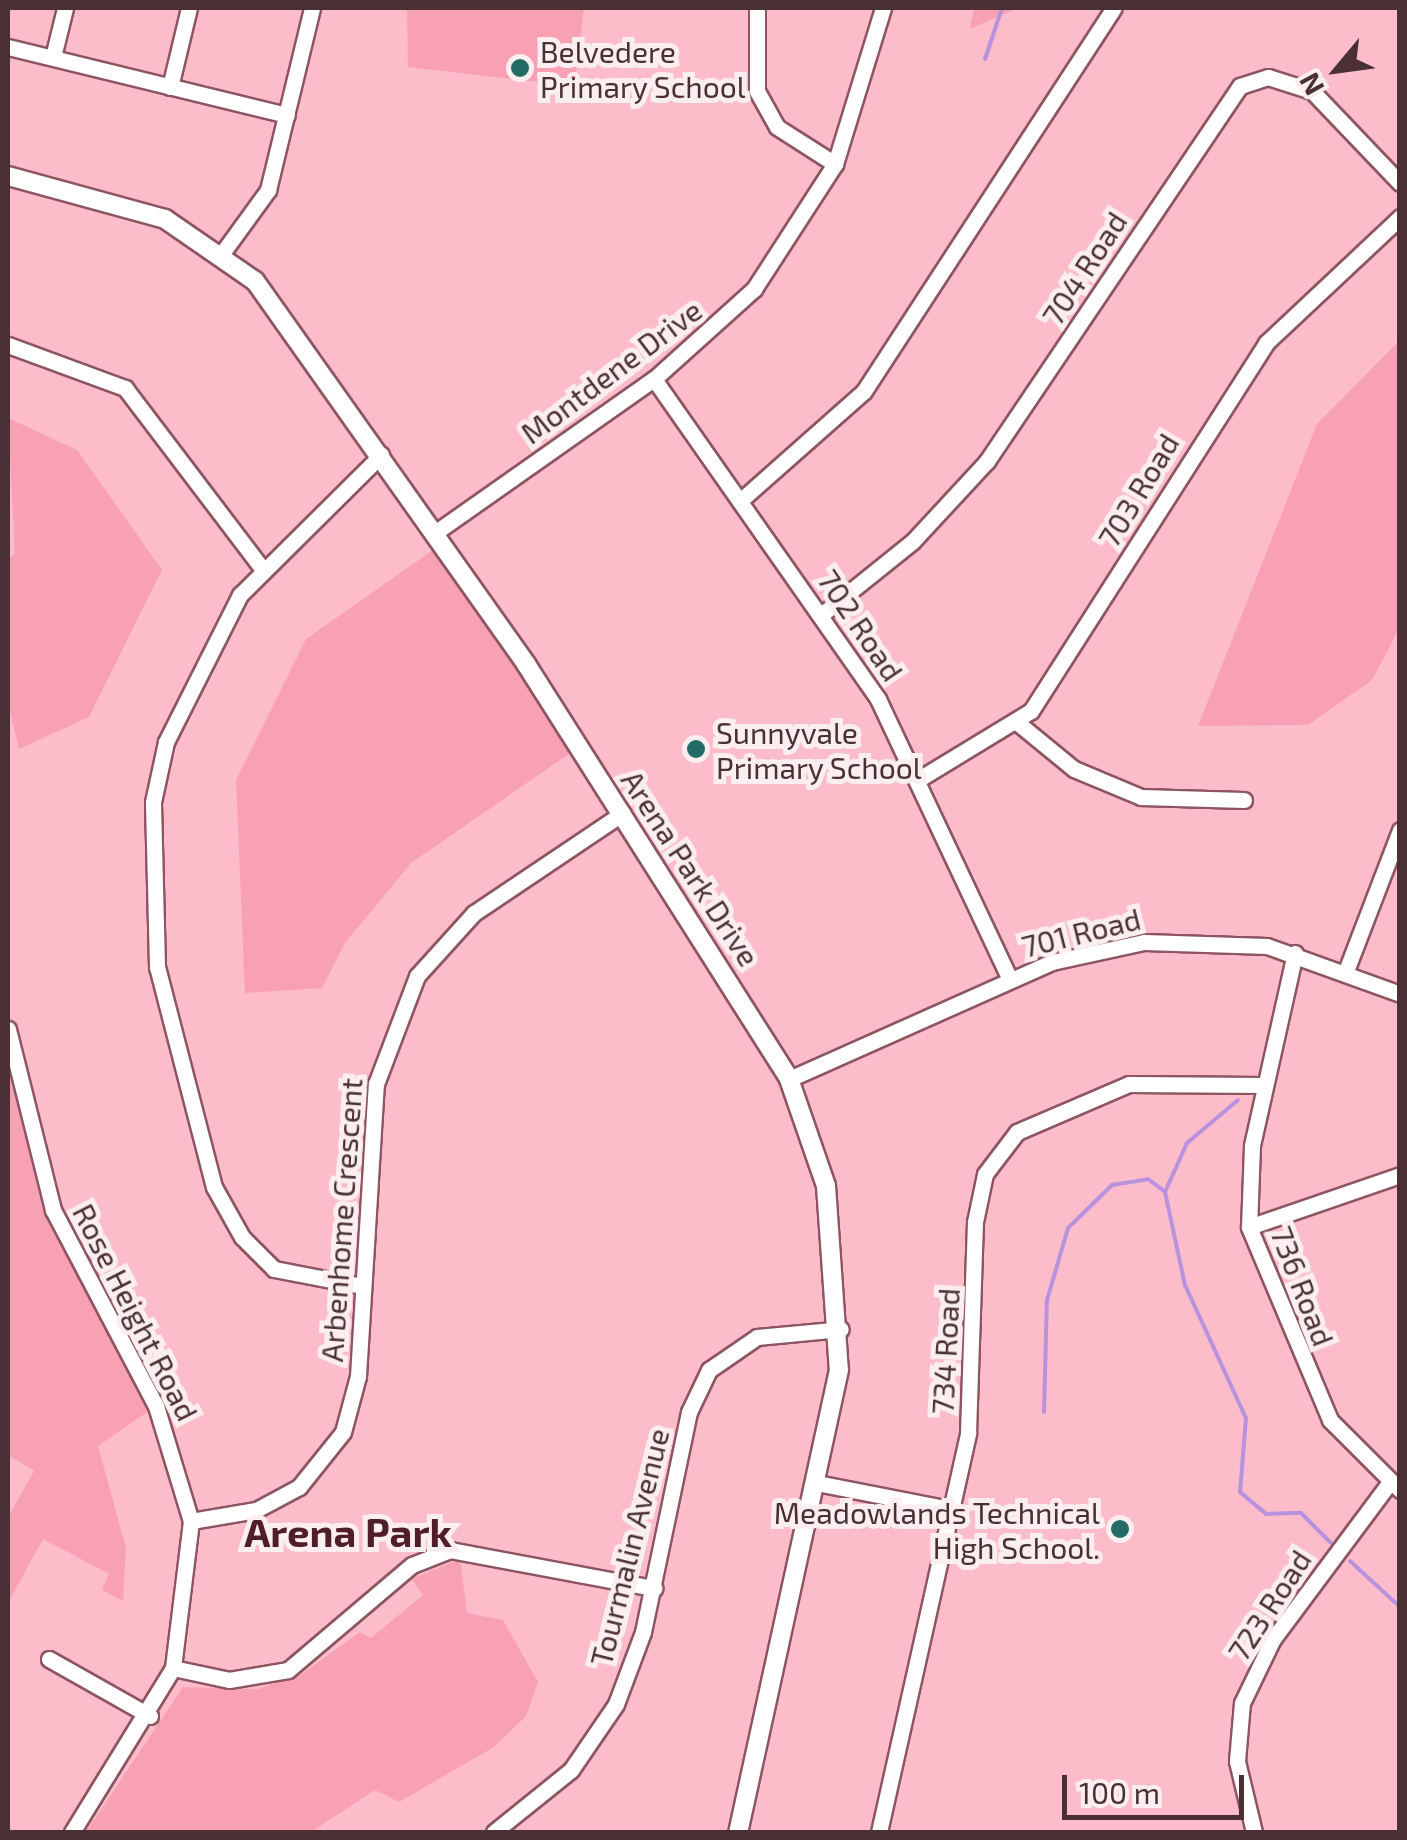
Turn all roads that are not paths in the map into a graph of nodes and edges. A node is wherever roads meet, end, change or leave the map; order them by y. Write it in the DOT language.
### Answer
graph roads {
  1 [pos="65,8"];
  2 [pos="189,8"];
  3 [pos="312,8"];
  4 [pos="757,8"];
  5 [pos="884,8"];
  6 [pos="1114,8"];
  7 [pos="8,46"];
  8 [pos="53,58"];
  9 [pos="170,87"];
  10 [pos="287,114"];
  11 [pos="835,164"];
  12 [pos="8,176"];
  13 [pos="1400,183"];
  14 [pos="1400,217"];
  15 [pos="223,252"];
  16 [pos="8,345"];
  17 [pos="654,380"];
  18 [pos="381,456"];
  19 [pos="741,500"];
  20 [pos="436,532"];
  21 [pos="262,570"];
  22 [pos="822,615"];
  23 [pos="1020,724"];
  24 [pos="919,780"];
  25 [pos="1244,800"];
  26 [pos="623,813"];
  27 [pos="1400,830"];
  28 [pos="1294,953"];
  29 [pos="1346,971"];
  30 [pos="1010,979"];
  31 [pos="1400,994"];
  32 [pos="8,1029"];
  33 [pos="789,1079"];
  34 [pos="1263,1084"];
  35 [pos="1400,1175"];
  36 [pos="1249,1227"];
  37 [pos="362,1286"];
  38 [pos="841,1329"];
  39 [pos="817,1483"];
  40 [pos="1395,1486"];
  41 [pos="950,1509"];
  42 [pos="192,1521"];
  43 [pos="654,1588"];
  44 [pos="49,1659"];
  45 [pos="174,1668"];
  46 [pos="150,1716"];
  47 [pos="72,1832"];
  48 [pos="494,1832"];
  49 [pos="738,1832"];
  50 [pos="879,1832"];
  51 [pos="1254,1832"];
  1 -- 8 [label="street"];
  2 -- 9 [label="street"];
  3 -- 10 [label="street"];
  4 -- 11 [label="street"];
  5 -- 11 [label="street, Montdene Drive"];
  6 -- 19 [label="street"];
  7 -- 8 [label="street"];
  8 -- 9 [label="street"];
  9 -- 10 [label="street"];
  10 -- 15 [label="street"];
  11 -- 17 [label="street, Montdene Drive"];
  12 -- 15 [label="street, Arena Park Drive"];
  13 -- 22 [label="street, 704 Road"];
  14 -- 23 [label="street, 703 Road"];
  15 -- 18 [label="street, Arena Park Drive"];
  16 -- 21 [label="street"];
  17 -- 19 [label="street, 702 Road"];
  17 -- 20 [label="street, Montdene Drive"];
  18 -- 20 [label="street, Arena Park Drive"];
  18 -- 21 [label="street"];
  19 -- 22 [label="street, 702 Road"];
  20 -- 26 [label="street, Arena Park Drive"];
  21 -- 37 [label="street"];
  22 -- 24 [label="street, 702 Road"];
  23 -- 24 [label="street, 703 Road"];
  23 -- 25 [label="street"];
  24 -- 30 [label="street, 702 Road"];
  26 -- 33 [label="street, Arena Park Drive"];
  26 -- 37 [label="street, Arbenhome Crescent"];
  27 -- 29 [label="street"];
  28 -- 29 [label="street, 701 Road"];
  28 -- 30 [label="street, 701 Road"];
  28 -- 34 [label="street, 736 Road"];
  29 -- 31 [label="street, 701 Road"];
  30 -- 33 [label="street, 701 Road"];
  32 -- 42 [label="street, Rose Height Road"];
  33 -- 38 [label="street, Arena Park Drive"];
  34 -- 36 [label="street, 736 Road"];
  34 -- 41 [label="street, 734 Road"];
  35 -- 36 [label="street"];
  36 -- 40 [label="street, 736 Road"];
  37 -- 42 [label="street, Arbenhome Crescent"];
  38 -- 39 [label="street, Arena Park Drive"];
  38 -- 43 [label="street, Tourmalin Avenue"];
  39 -- 41 [label="street"];
  39 -- 49 [label="street, Arena Park Drive"];
  40 -- 51 [label="street, 723 Road"];
  41 -- 50 [label="street, 734 Road"];
  42 -- 45 [label="street, Rose Height Road"];
  43 -- 45 [label="street"];
  43 -- 48 [label="street, Tourmalin Avenue"];
  44 -- 46 [label="street"];
  45 -- 46 [label="street, Rose Height Road"];
  46 -- 47 [label="street, Rose Height Road"];
}
